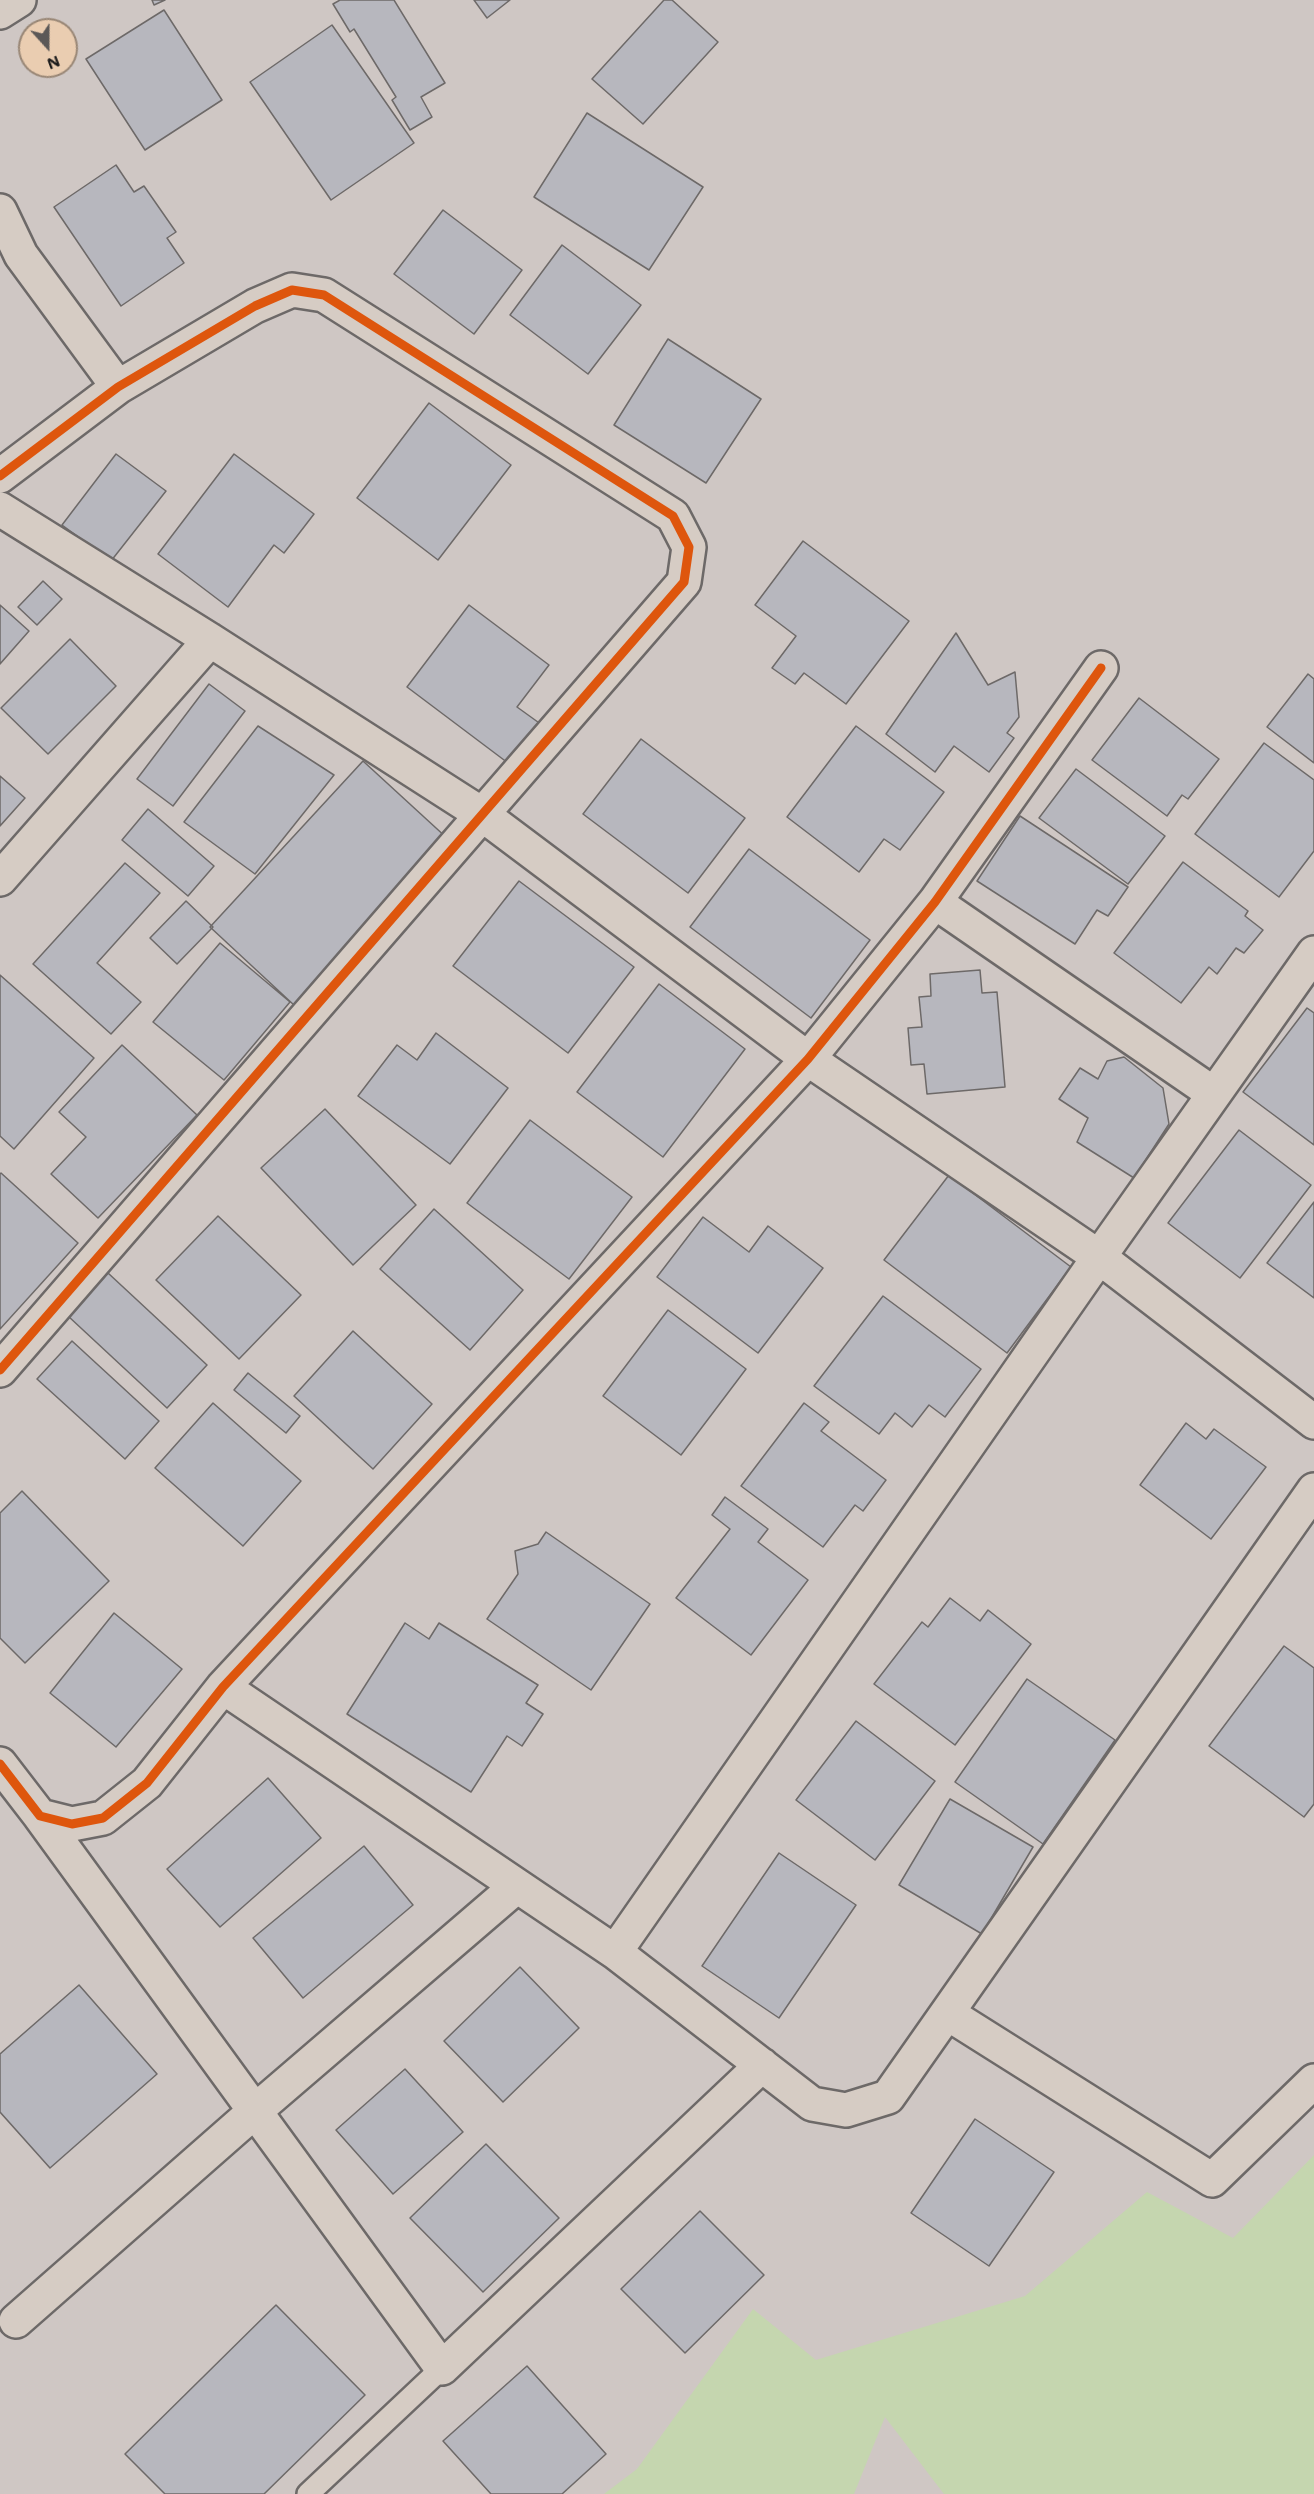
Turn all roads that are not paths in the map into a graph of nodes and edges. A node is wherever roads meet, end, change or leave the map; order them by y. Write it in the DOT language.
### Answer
graph roads {
  1 [pos="19,0"];
  2 [pos="0,12"];
  3 [pos="0,211"];
  4 [pos="118,387"];
  5 [pos="0,476"];
  6 [pos="0,509"];
  7 [pos="210,640"];
  8 [pos="1101,668"];
  9 [pos="483,815"];
  10 [pos="0,879"];
  11 [pos="935,902"];
  12 [pos="1310,969"];
  13 [pos="808,1059"];
  14 [pos="1214,1094"];
  15 [pos="1099,1257"];
  16 [pos="0,1370"];
  17 [pos="1314,1422"];
  18 [pos="1314,1490"];
  19 [pos="223,1687"];
  20 [pos="0,1764"];
  21 [pos="40,1816"];
  22 [pos="517,1886"];
  23 [pos="615,1952"];
  24 [pos="947,2013"];
  25 [pos="762,2065"];
  26 [pos="1314,2081"];
  27 [pos="255,2111"];
  28 [pos="16,2321"];
  29 [pos="442,2368"];
  30 [pos="308,2494"];
  1 -- 2 [label="street"];
  3 -- 4 [label="street"];
  4 -- 5 [label="street"];
  4 -- 9 [label="street"];
  6 -- 7 [label="street"];
  7 -- 9 [label="street"];
  7 -- 10 [label="street"];
  8 -- 11 [label="street"];
  9 -- 13 [label="street"];
  9 -- 16 [label="street"];
  11 -- 13 [label="street"];
  11 -- 14 [label="street"];
  12 -- 14 [label="street"];
  13 -- 15 [label="street"];
  13 -- 19 [label="street"];
  14 -- 15 [label="street"];
  15 -- 17 [label="street"];
  15 -- 23 [label="street"];
  18 -- 24 [label="street"];
  19 -- 21 [label="street"];
  19 -- 22 [label="street"];
  20 -- 21 [label="street"];
  21 -- 27 [label="street"];
  22 -- 23 [label="street"];
  22 -- 27 [label="street"];
  23 -- 25 [label="street"];
  24 -- 25 [label="street"];
  24 -- 26 [label="street"];
  25 -- 29 [label="street"];
  27 -- 28 [label="street"];
  27 -- 29 [label="street"];
  29 -- 30 [label="lane"];
}
